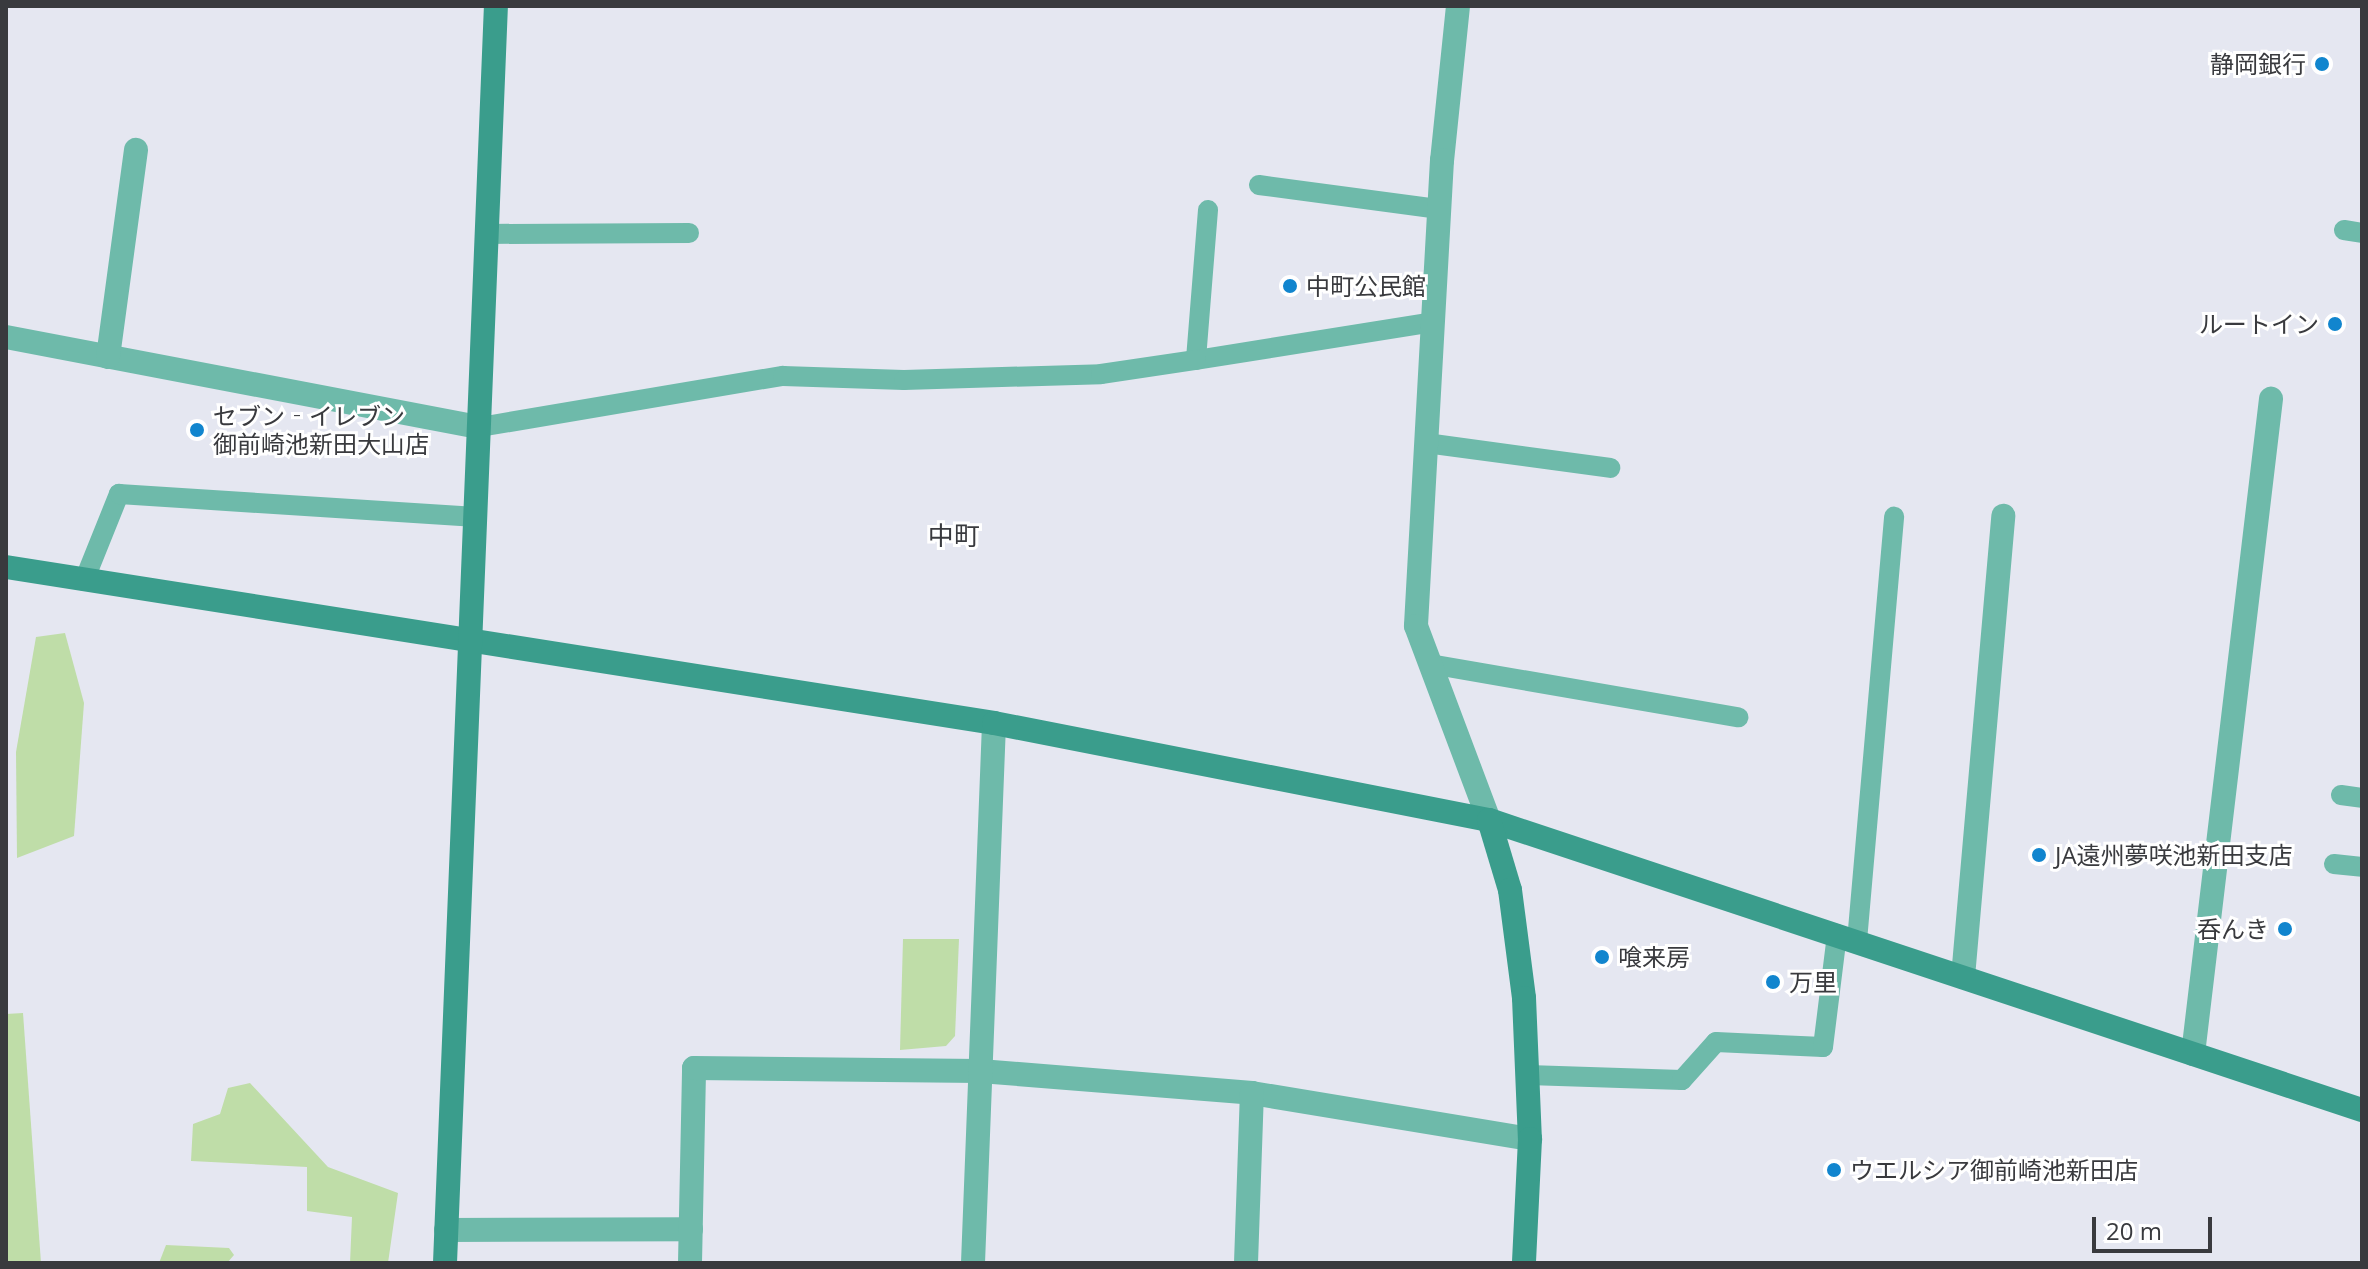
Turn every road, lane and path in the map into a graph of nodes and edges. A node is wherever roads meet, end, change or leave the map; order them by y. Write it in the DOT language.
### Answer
graph roads {
  1 [pos="496,6"];
  2 [pos="1458,6"];
  3 [pos="136,150"];
  4 [pos="1259,185"];
  5 [pos="1439,209"];
  6 [pos="1208,210"];
  7 [pos="689,233"];
  8 [pos="485,234"];
  9 [pos="1433,322"];
  10 [pos="6,337"];
  11 [pos="108,357"];
  12 [pos="1196,360"];
  13 [pos="2271,399"];
  14 [pos="480,427"];
  15 [pos="1426,443"];
  16 [pos="1610,468"];
  17 [pos="2003,516"];
  18 [pos="476,517"];
  19 [pos="1894,517"];
  20 [pos="6,567"];
  21 [pos="84,581"];
  22 [pos="471,641"];
  23 [pos="1430,664"];
  24 [pos="1738,717"];
  25 [pos="994,723"];
  26 [pos="1489,820"];
  27 [pos="2334,864"];
  28 [pos="2362,867"];
  29 [pos="1847,938"];
  30 [pos="1963,977"];
  31 [pos="2193,1054"];
  32 [pos="980,1071"];
  33 [pos="1528,1075"];
  34 [pos="1252,1093"];
  35 [pos="2362,1110"];
  36 [pos="1530,1139"];
  37 [pos="691,1229"];
  38 [pos="446,1230"];
  39 [pos="445,1263"];
  40 [pos="690,1263"];
  41 [pos="973,1263"];
  42 [pos="1246,1263"];
  43 [pos="1524,1263"];
  1 -- 8 [label="street"];
  2 -- 5 [label="street"];
  3 -- 11 [label="street"];
  4 -- 5 [label="lane"];
  5 -- 9 [label="street"];
  6 -- 12 [label="lane"];
  7 -- 8 [label="lane"];
  8 -- 14 [label="street"];
  9 -- 12 [label="lane"];
  9 -- 15 [label="street"];
  10 -- 11 [label="street"];
  11 -- 14 [label="street"];
  12 -- 14 [label="lane"];
  13 -- 31 [label="street"];
  14 -- 18 [label="street"];
  15 -- 16 [label="lane"];
  15 -- 23 [label="street"];
  17 -- 30 [label="street"];
  18 -- 21 [label="lane"];
  18 -- 22 [label="street"];
  19 -- 29 [label="lane"];
  20 -- 21 [label="street"];
  21 -- 22 [label="street"];
  22 -- 25 [label="street"];
  22 -- 38 [label="street"];
  23 -- 24 [label="lane"];
  23 -- 26 [label="street"];
  25 -- 26 [label="street"];
  25 -- 32 [label="street"];
  26 -- 29 [label="street"];
  26 -- 33 [label="street"];
  27 -- 28 [label="lane"];
  29 -- 30 [label="street"];
  29 -- 33 [label="lane"];
  30 -- 31 [label="street"];
  31 -- 35 [label="street"];
  32 -- 34 [label="street"];
  32 -- 37 [label="street"];
  32 -- 41 [label="street"];
  33 -- 36 [label="street"];
  34 -- 36 [label="street"];
  34 -- 42 [label="street"];
  36 -- 43 [label="street"];
  37 -- 38 [label="street"];
  37 -- 40 [label="street"];
  38 -- 39 [label="street"];
}
